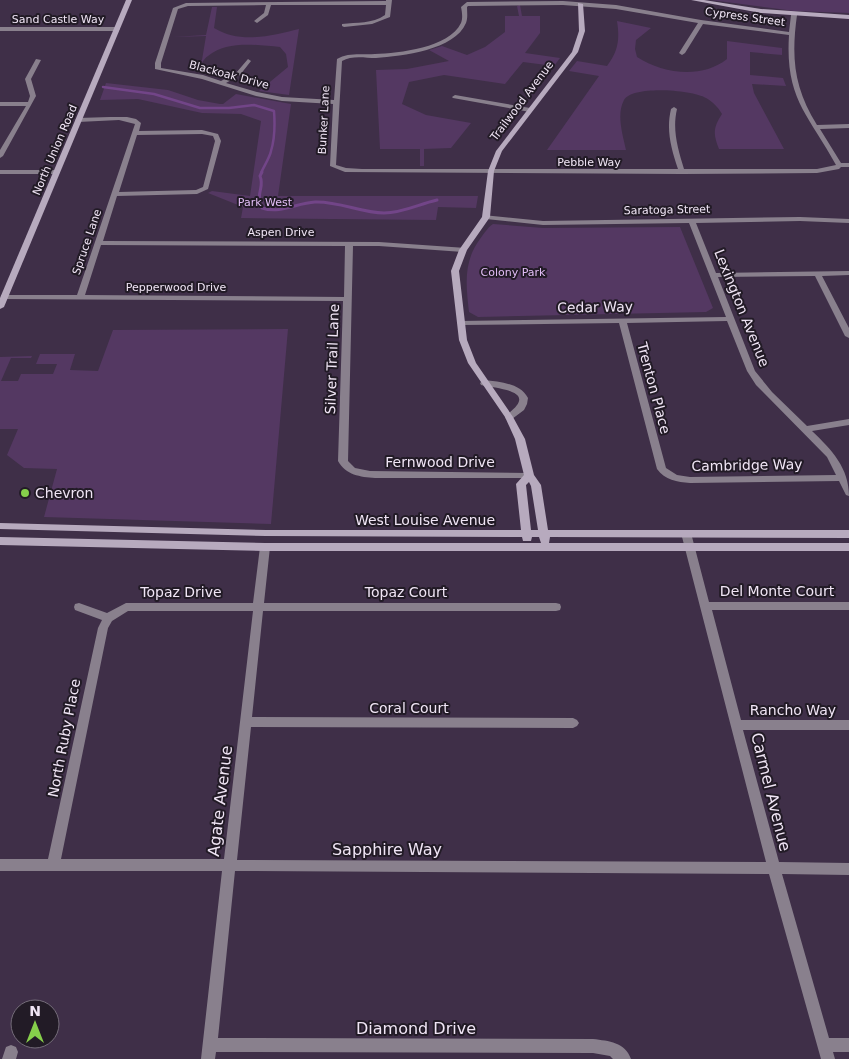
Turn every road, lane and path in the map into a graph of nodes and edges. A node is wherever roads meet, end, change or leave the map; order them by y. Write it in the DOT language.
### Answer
graph roads {
  1 [pos="129,0"];
  2 [pos="694,0"];
  3 [pos="388,1"];
  4 [pos="580,1"];
  5 [pos="269,3"];
  6 [pos="794,14"];
  7 [pos="849,17"];
  8 [pos="257,21"];
  9 [pos="701,22"];
  10 [pos="344,25"];
  11 [pos="0,29"];
  12 [pos="117,29"];
  13 [pos="791,34"];
  14 [pos="682,53"];
  15 [pos="38,60"];
  16 [pos="248,61"];
  17 [pos="337,70"];
  18 [pos="221,83"];
  19 [pos="455,97"];
  20 [pos="335,102"];
  21 [pos="0,104"];
  22 [pos="30,104"];
  23 [pos="530,110"];
  24 [pos="674,110"];
  25 [pos="78,120"];
  26 [pos="816,126"];
  27 [pos="849,126"];
  28 [pos="135,133"];
  29 [pos="0,156"];
  30 [pos="839,164"];
  31 [pos="849,165"];
  32 [pos="337,169"];
  33 [pos="491,171"];
  34 [pos="0,172"];
  35 [pos="57,172"];
  36 [pos="682,172"];
  37 [pos="116,194"];
  38 [pos="486,217"];
  39 [pos="692,220"];
  40 [pos="849,220"];
  41 [pos="98,243"];
  42 [pos="349,244"];
  43 [pos="463,250"];
  44 [pos="849,272"];
  45 [pos="817,273"];
  46 [pos="713,275"];
  47 [pos="4,297"];
  48 [pos="80,298"];
  49 [pos="348,299"];
  50 [pos="0,307"];
  51 [pos="731,319"];
  52 [pos="622,320"];
  53 [pos="461,322"];
  54 [pos="849,336"];
  55 [pos="484,383"];
  56 [pos="509,417"];
  57 [pos="849,422"];
  58 [pos="806,429"];
  59 [pos="660,462"];
  60 [pos="352,471"];
  61 [pos="529,476"];
  62 [pos="842,478"];
  63 [pos="849,493"];
  64 [pos="0,526"];
  65 [pos="686,533"];
  66 [pos="526,534"];
  67 [pos="544,534"];
  68 [pos="849,534"];
  69 [pos="0,541"];
  70 [pos="527,546"];
  71 [pos="546,546"];
  72 [pos="689,546"];
  73 [pos="265,547"];
  74 [pos="849,547"];
  75 [pos="257,606"];
  76 [pos="705,606"];
  77 [pos="849,606"];
  78 [pos="79,607"];
  79 [pos="556,607"];
  80 [pos="108,618"];
  81 [pos="245,722"];
  82 [pos="573,723"];
  83 [pos="737,725"];
  84 [pos="849,725"];
  85 [pos="0,866"];
  86 [pos="54,866"];
  87 [pos="228,867"];
  88 [pos="774,869"];
  89 [pos="849,869"];
  90 [pos="849,1045"];
  91 [pos="209,1052"];
  92 [pos="827,1052"];
  93 [pos="622,1057"];
  1 -- 12 [label="street, North Union Road"];
  2 -- 6 [label="street"];
  3 -- 5 [label="street"];
  3 -- 10 [label="street"];
  4 -- 9 [label="street, Cypress Street"];
  4 -- 17 [label="street, Cypress Street"];
  4 -- 23 [label="street, Trailwood Avenue"];
  5 -- 8 [label="street"];
  5 -- 18 [label="street, Blackoak Drive"];
  6 -- 7 [label="street"];
  6 -- 13 [label="street"];
  9 -- 13 [label="street, Cypress Street"];
  9 -- 14 [label="street"];
  11 -- 12 [label="street, Sand Castle Way"];
  12 -- 25 [label="street, North Union Road"];
  13 -- 26 [label="street"];
  15 -- 22 [label="street"];
  16 -- 18 [label="street"];
  17 -- 20 [label="street, Bunker Lane"];
  18 -- 20 [label="street, Blackoak Drive"];
  19 -- 23 [label="street"];
  20 -- 32 [label="street, Bunker Lane"];
  21 -- 22 [label="street"];
  22 -- 29 [label="street"];
  23 -- 33 [label="street, Trailwood Avenue"];
  24 -- 36 [label="street"];
  25 -- 28 [label="street"];
  25 -- 35 [label="street, North Union Road"];
  26 -- 27 [label="street"];
  26 -- 30 [label="street"];
  28 -- 37 [label="street, Spruce Lane"];
  28 -- 37 [label="street"];
  30 -- 31 [label="street"];
  30 -- 36 [label="street, Pebble Way"];
  32 -- 33 [label="street, Pebble Way"];
  33 -- 36 [label="street, Pebble Way"];
  33 -- 38 [label="street, Trailwood Avenue"];
  34 -- 35 [label="street"];
  35 -- 47 [label="street, North Union Road"];
  37 -- 41 [label="street, Spruce Lane"];
  38 -- 39 [label="street, Saratoga Street"];
  38 -- 43 [label="street, Trailwood Avenue"];
  39 -- 40 [label="street, Saratoga Street"];
  39 -- 46 [label="street, Lexington Avenue"];
  41 -- 42 [label="street, Aspen Drive"];
  41 -- 48 [label="street, Spruce Lane"];
  42 -- 43 [label="street, Aspen Drive"];
  42 -- 49 [label="street, Silver Trail Lane"];
  43 -- 53 [label="street, Trailwood Avenue"];
  44 -- 45 [label="street"];
  45 -- 46 [label="street"];
  45 -- 54 [label="street"];
  46 -- 51 [label="street, Lexington Avenue"];
  47 -- 48 [label="street, Pepperwood Drive"];
  47 -- 50 [label="street, North Union Road"];
  48 -- 49 [label="street, Pepperwood Drive"];
  49 -- 60 [label="street, Silver Trail Lane"];
  51 -- 52 [label="street, Cedar Way"];
  51 -- 58 [label="street, Lexington Avenue"];
  52 -- 53 [label="street, Cedar Way"];
  52 -- 59 [label="street, Trenton Place"];
  53 -- 55 [label="street, Trailwood Avenue"];
  55 -- 56 [label="street, Trailwood Avenue"];
  55 -- 56 [label="street"];
  56 -- 61 [label="street, Trailwood Avenue"];
  57 -- 58 [label="street"];
  58 -- 62 [label="street, Lexington Avenue"];
  59 -- 62 [label="street, Cambridge Way"];
  60 -- 61 [label="street, Fernwood Drive"];
  61 -- 66 [label="street"];
  61 -- 67 [label="street, Trailwood Avenue"];
  62 -- 63 [label="street, Lexington Avenue"];
  64 -- 66 [label="street, West Louise Avenue"];
  65 -- 67 [label="street, West Louise Avenue"];
  65 -- 68 [label="street, West Louise Avenue"];
  65 -- 72 [label="street, Carmel Avenue"];
  66 -- 67 [label="street, West Louise Avenue"];
  66 -- 70 [label="street"];
  67 -- 71 [label="street, Trailwood Avenue"];
  69 -- 73 [label="street, West Louise Avenue"];
  70 -- 71 [label="street, West Louise Avenue"];
  70 -- 73 [label="street, West Louise Avenue"];
  71 -- 72 [label="street, West Louise Avenue"];
  72 -- 74 [label="street, West Louise Avenue"];
  72 -- 76 [label="street, Carmel Avenue"];
  73 -- 75 [label="street, Agate Avenue"];
  75 -- 79 [label="street, Topaz Court"];
  75 -- 80 [label="street, Topaz Drive"];
  75 -- 81 [label="street, Agate Avenue"];
  76 -- 77 [label="street, Del Monte Court"];
  76 -- 83 [label="street, Carmel Avenue"];
  78 -- 80 [label="street"];
  80 -- 86 [label="street, North Ruby Place"];
  81 -- 82 [label="street, Coral Court"];
  81 -- 87 [label="street, Agate Avenue"];
  83 -- 84 [label="street, Rancho Way"];
  83 -- 88 [label="street, Carmel Avenue"];
  85 -- 86 [label="street, Sapphire Way"];
  86 -- 87 [label="street, Sapphire Way"];
  87 -- 88 [label="street, Sapphire Way"];
  87 -- 91 [label="street, Agate Avenue"];
  88 -- 89 [label="street, Sapphire Way"];
  88 -- 92 [label="street, Carmel Avenue"];
  90 -- 92 [label="street"];
  91 -- 93 [label="street, Diamond Drive"];
}
